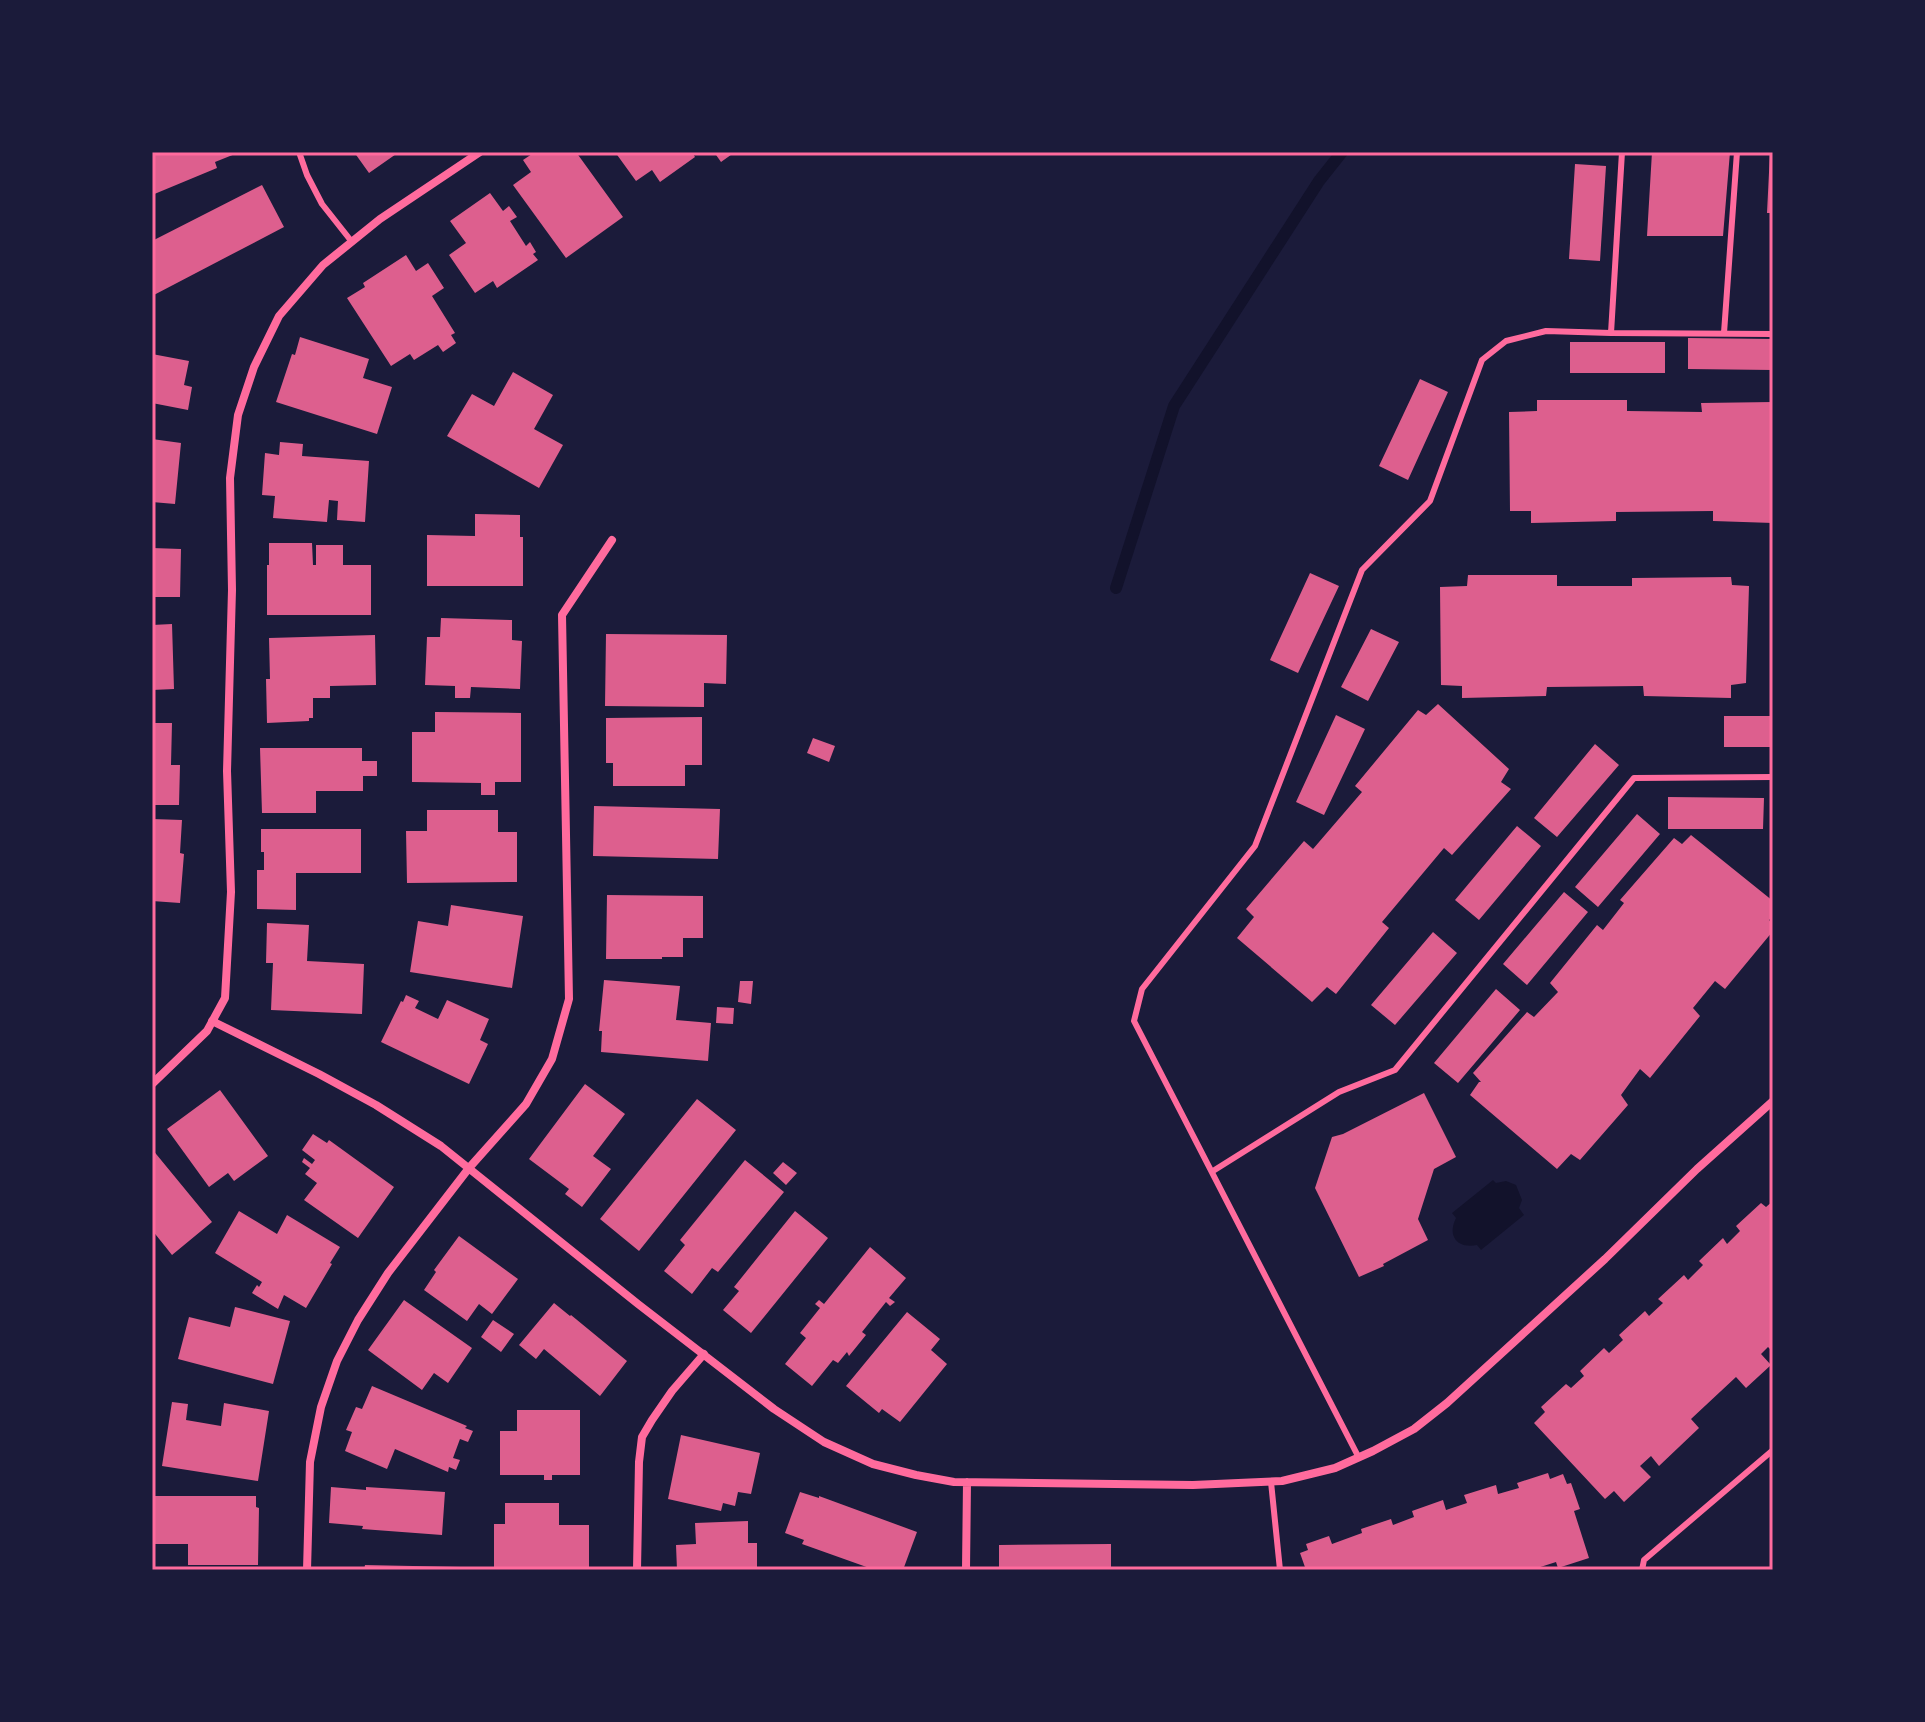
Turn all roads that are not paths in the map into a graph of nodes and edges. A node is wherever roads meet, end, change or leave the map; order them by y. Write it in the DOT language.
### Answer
graph roads {
  1 [pos="299,152"];
  2 [pos="480,152"];
  3 [pos="1622,152"];
  4 [pos="1737,152"];
  5 [pos="352,242"];
  6 [pos="1611,333"];
  7 [pos="1724,333"];
  8 [pos="1773,334"];
  9 [pos="612,540"];
  10 [pos="1773,777"];
  11 [pos="212,1021"];
  12 [pos="152,1084"];
  13 [pos="1773,1101"];
  14 [pos="469,1168"];
  15 [pos="1213,1171"];
  16 [pos="704,1354"];
  17 [pos="1773,1450"];
  18 [pos="1359,1458"];
  19 [pos="967,1482"];
  20 [pos="1271,1482"];
  21 [pos="307,1570"];
  22 [pos="637,1570"];
  23 [pos="966,1570"];
  24 [pos="1280,1570"];
  25 [pos="1642,1570"];
  1 -- 5 [label="lane"];
  2 -- 5 [label="street"];
  3 -- 6 [label="lane"];
  4 -- 7 [label="lane"];
  5 -- 11 [label="street"];
  6 -- 7 [label="lane"];
  6 -- 15 [label="lane"];
  7 -- 8 [label="lane"];
  9 -- 14 [label="street"];
  10 -- 15 [label="lane"];
  11 -- 12 [label="street"];
  11 -- 14 [label="street"];
  13 -- 18 [label="street"];
  14 -- 16 [label="street"];
  14 -- 21 [label="street"];
  15 -- 18 [label="lane"];
  16 -- 19 [label="street"];
  16 -- 22 [label="street"];
  17 -- 25 [label="lane"];
  18 -- 20 [label="street"];
  19 -- 20 [label="street"];
  19 -- 23 [label="street"];
  20 -- 24 [label="lane"];
}
